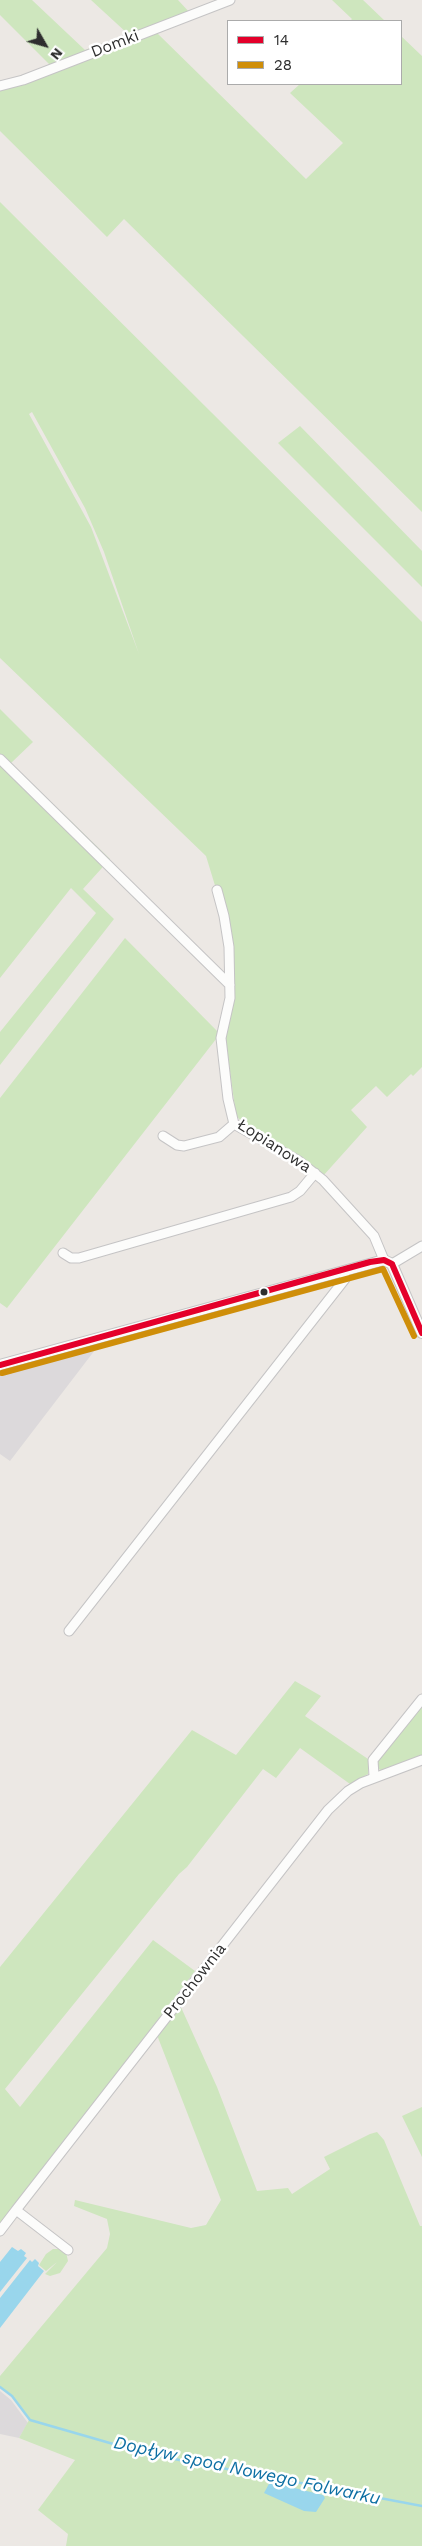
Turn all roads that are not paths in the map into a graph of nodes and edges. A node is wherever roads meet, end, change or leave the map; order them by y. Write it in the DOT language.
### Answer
graph roads {
  1 [pos="230,0"];
  2 [pos="0,86"];
  3 [pos="0,759"];
  4 [pos="217,890"];
  5 [pos="230,985"];
  6 [pos="234,1124"];
  7 [pos="163,1136"];
  8 [pos="314,1173"];
  9 [pos="422,1246"];
  10 [pos="63,1253"];
  11 [pos="388,1262"];
  12 [pos="344,1271"];
  13 [pos="422,1333"];
  14 [pos="0,1365"];
  15 [pos="69,1631"];
  16 [pos="422,1699"];
  17 [pos="422,1760"];
  18 [pos="374,1776"];
  19 [pos="16,2210"];
  20 [pos="0,2231"];
  21 [pos="68,2250"];
  1 -- 2 [label="street, Domki"];
  3 -- 5 [label="street"];
  4 -- 5 [label="street, Łopianowa"];
  5 -- 6 [label="street, Łopianowa"];
  6 -- 7 [label="street"];
  6 -- 8 [label="street, Łopianowa"];
  8 -- 10 [label="street"];
  8 -- 11 [label="street, Łopianowa"];
  9 -- 11 [label="street"];
  11 -- 12 [label="street"];
  11 -- 13 [label="street"];
  12 -- 14 [label="street"];
  12 -- 15 [label="street"];
  16 -- 18 [label="street"];
  17 -- 18 [label="street, Prochownia"];
  18 -- 19 [label="street, Prochownia"];
  19 -- 20 [label="street, Prochownia"];
  19 -- 21 [label="street"];
}
